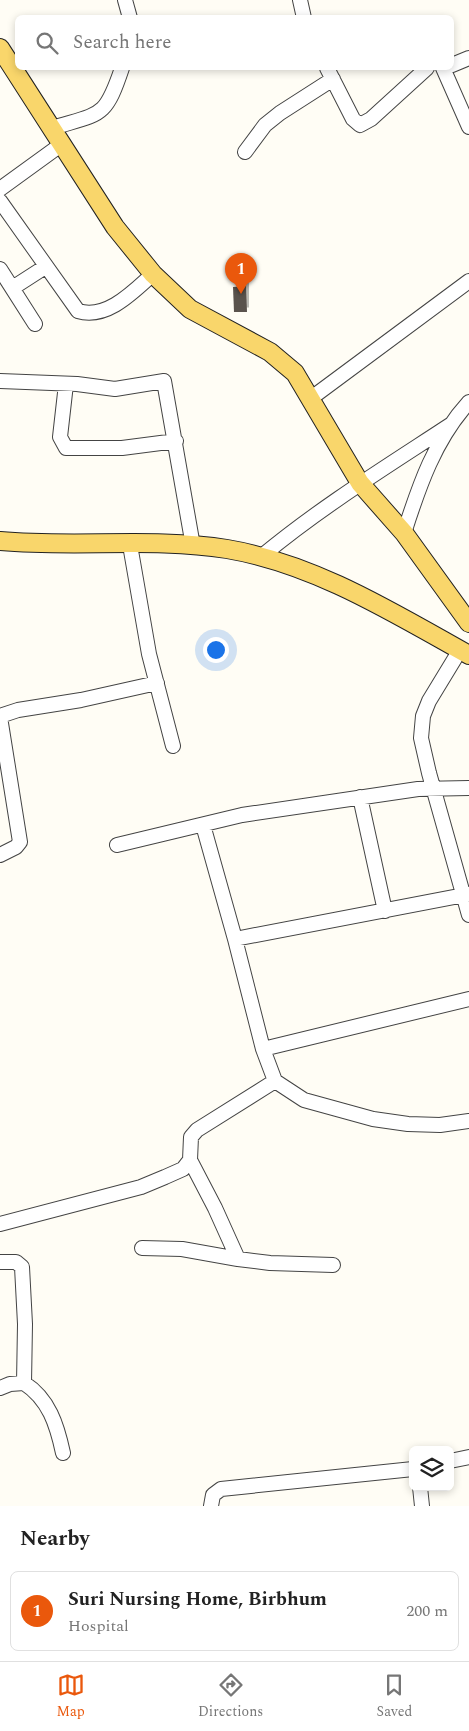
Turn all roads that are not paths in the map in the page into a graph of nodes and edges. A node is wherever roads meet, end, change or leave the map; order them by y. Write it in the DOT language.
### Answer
graph roads {
  1 [pos="125,0"];
  2 [pos="300,0"];
  3 [pos="129,15"];
  4 [pos="303,15"];
  5 [pos="0,48"];
  6 [pos="469,58"];
  7 [pos="454,64"];
  8 [pos="121,70"];
  9 [pos="425,70"];
  10 [pos="447,70"];
  11 [pos="330,73"];
  12 [pos="469,127"];
  13 [pos="52,128"];
  14 [pos="62,144"];
  15 [pos="245,152"];
  16 [pos="0,189"];
  17 [pos="0,201"];
  18 [pos="45,267"];
  19 [pos="0,269"];
  20 [pos="153,274"];
  21 [pos="469,281"];
  22 [pos="14,288"];
  23 [pos="36,324"];
  24 [pos="0,381"];
  25 [pos="66,384"];
  26 [pos="310,399"];
  27 [pos="469,402"];
  28 [pos="450,426"];
  29 [pos="176,441"];
  30 [pos="360,483"];
  31 [pos="404,533"];
  32 [pos="0,540"];
  33 [pos="130,544"];
  34 [pos="193,546"];
  35 [pos="262,556"];
  36 [pos="468,621"];
  37 [pos="465,652"];
  38 [pos="157,683"];
  39 [pos="0,716"];
  40 [pos="173,746"];
  41 [pos="469,788"];
  42 [pos="433,789"];
  43 [pos="360,797"];
  44 [pos="204,824"];
  45 [pos="117,845"];
  46 [pos="0,855"];
  47 [pos="466,895"];
  48 [pos="385,911"];
  49 [pos="469,915"];
  50 [pos="235,939"];
  51 [pos="469,999"];
  52 [pos="263,1049"];
  53 [pos="275,1082"];
  54 [pos="469,1121"];
  55 [pos="190,1160"];
  56 [pos="0,1224"];
  57 [pos="142,1248"];
  58 [pos="238,1258"];
  59 [pos="0,1262"];
  60 [pos="333,1265"];
  61 [pos="24,1383"];
  62 [pos="0,1388"];
  63 [pos="63,1453"];
  64 [pos="469,1457"];
  65 [pos="454,1460"];
  66 [pos="409,1470"];
  67 [pos="420,1491"];
  68 [pos="211,1506"];
  69 [pos="422,1506"];
  1 -- 3 [label="street"];
  2 -- 4 [label="street"];
  5 -- 13 [label="main road"];
  6 -- 7 [label="street"];
  8 -- 13 [label="street"];
  9 -- 11 [label="street"];
  10 -- 12 [label="street"];
  11 -- 15 [label="street"];
  13 -- 14 [label="main road"];
  14 -- 16 [label="street"];
  14 -- 20 [label="main road"];
  17 -- 18 [label="street"];
  18 -- 20 [label="street"];
  18 -- 22 [label="street"];
  19 -- 22 [label="street"];
  20 -- 26 [label="main road"];
  21 -- 26 [label="street"];
  22 -- 23 [label="street"];
  24 -- 25 [label="street"];
  25 -- 29 [label="street"];
  25 -- 29 [label="street"];
  26 -- 30 [label="main road"];
  27 -- 28 [label="street"];
  28 -- 30 [label="street"];
  28 -- 31 [label="street"];
  29 -- 34 [label="street"];
  30 -- 31 [label="main road"];
  30 -- 35 [label="street"];
  31 -- 36 [label="main road"];
  32 -- 33 [label="main road"];
  33 -- 34 [label="main road"];
  33 -- 38 [label="street"];
  34 -- 35 [label="main road"];
  35 -- 37 [label="main road"];
  37 -- 42 [label="street"];
  38 -- 39 [label="street"];
  38 -- 40 [label="street"];
  39 -- 46 [label="street"];
  41 -- 42 [label="street"];
  42 -- 43 [label="street"];
  42 -- 47 [label="street"];
  43 -- 44 [label="street"];
  43 -- 48 [label="street"];
  44 -- 45 [label="street"];
  44 -- 50 [label="street"];
  47 -- 48 [label="street"];
  47 -- 49 [label="street"];
  48 -- 50 [label="street"];
  50 -- 52 [label="street"];
  51 -- 52 [label="street"];
  52 -- 53 [label="street"];
  53 -- 54 [label="street"];
  53 -- 55 [label="street"];
  55 -- 56 [label="street"];
  55 -- 58 [label="street"];
  57 -- 58 [label="street"];
  58 -- 60 [label="street"];
  59 -- 61 [label="street"];
  61 -- 62 [label="street"];
  61 -- 63 [label="street"];
  64 -- 65 [label="street"];
  66 -- 68 [label="street"];
  67 -- 69 [label="street"];
}
